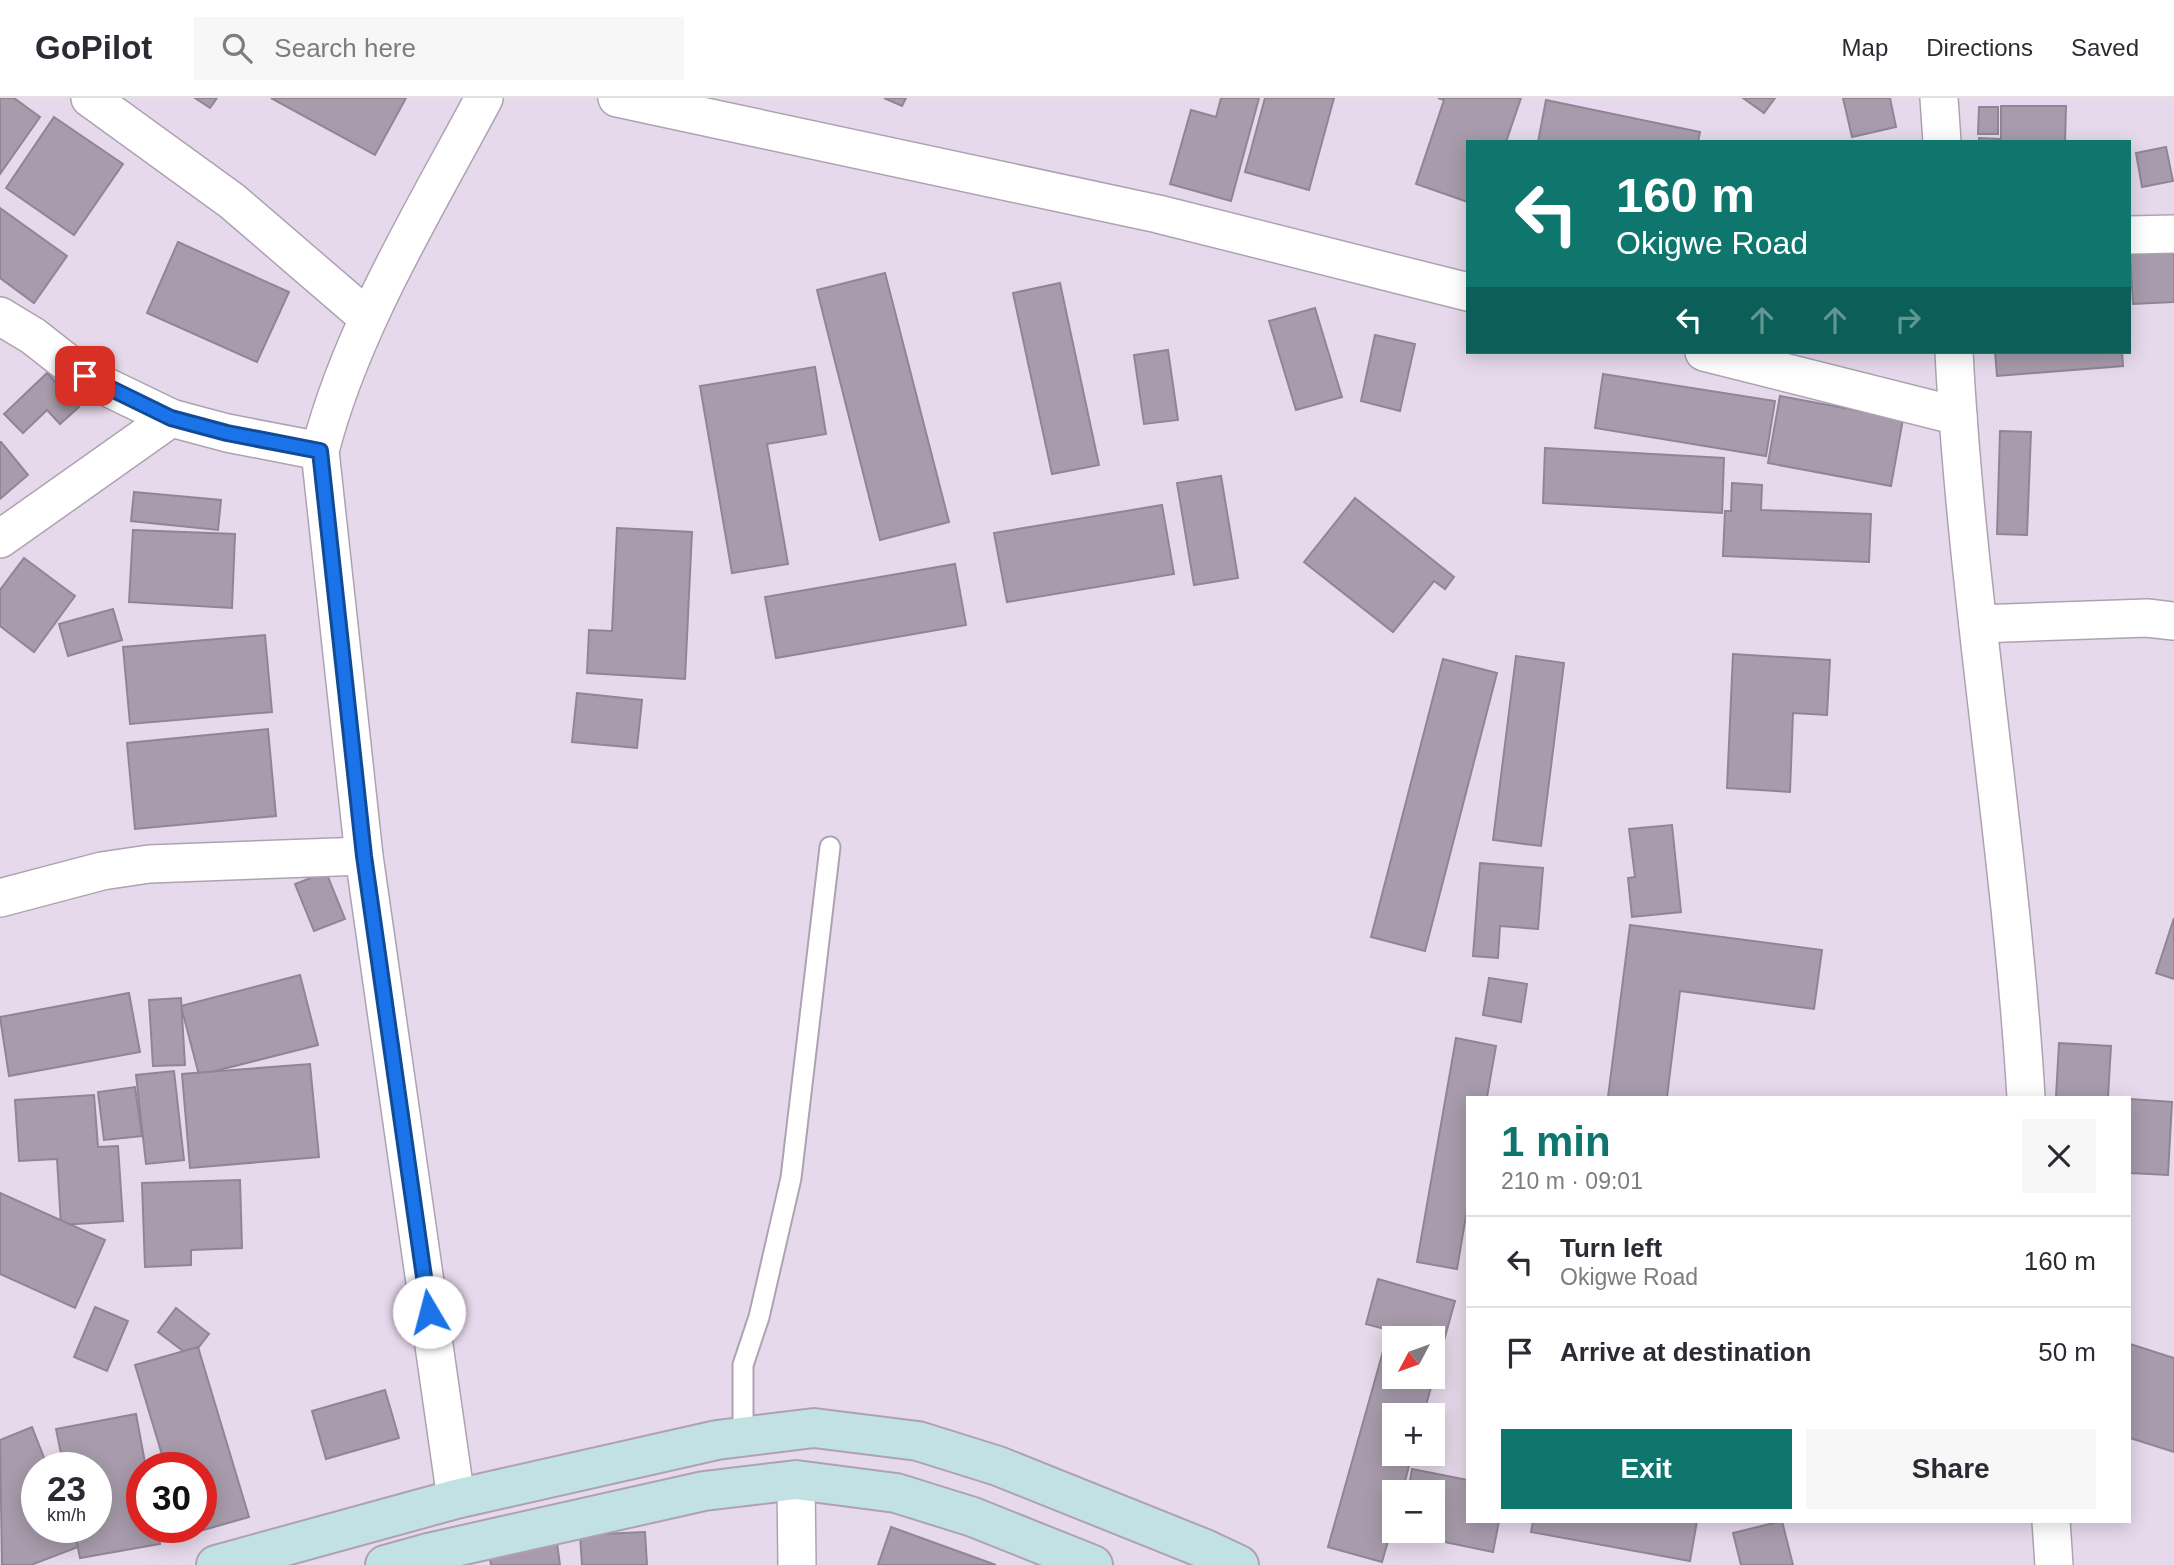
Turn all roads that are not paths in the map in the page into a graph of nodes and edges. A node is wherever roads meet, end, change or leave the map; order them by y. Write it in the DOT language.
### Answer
graph roads {
  1 [pos="90,98"];
  2 [pos="484,98"];
  3 [pos="617,98"];
  4 [pos="1939,98"];
  5 [pos="1942,140"];
  6 [pos="2174,234"];
  7 [pos="2131,235"];
  8 [pos="1466,291"];
  9 [pos="0,316"];
  10 [pos="368,318"];
  11 [pos="1712,354"];
  12 [pos="1954,354"];
  13 [pos="1958,416"];
  14 [pos="171,418"];
  15 [pos="320,451"];
  16 [pos="0,540"];
  17 [pos="2174,621"];
  18 [pos="1978,624"];
  19 [pos="830,847"];
  20 [pos="364,856"];
  21 [pos="0,898"];
  22 [pos="2026,1096"];
  23 [pos="744,1436"];
  24 [pos="796,1480"];
  25 [pos="456,1499"];
  26 [pos="2051,1523"];
  27 [pos="216,1565"];
  28 [pos="386,1565"];
  29 [pos="797,1565"];
  30 [pos="1093,1565"];
  31 [pos="1239,1565"];
  32 [pos="2054,1565"];
  1 -- 10 [label="street"];
  2 -- 10 [label="street"];
  3 -- 8 [label="street"];
  4 -- 5 [label="street"];
  6 -- 7 [label="street"];
  9 -- 14 [label="street"];
  10 -- 15 [label="street"];
  11 -- 13 [label="street"];
  12 -- 13 [label="street"];
  13 -- 18 [label="street"];
  14 -- 15 [label="street"];
  14 -- 16 [label="street"];
  15 -- 20 [label="street"];
  17 -- 18 [label="street"];
  18 -- 22 [label="street"];
  19 -- 23 [label="lane"];
  20 -- 21 [label="street"];
  20 -- 25 [label="street"];
  23 -- 25 [label="main road"];
  23 -- 31 [label="main road"];
  24 -- 28 [label="main road"];
  24 -- 29 [label="street"];
  24 -- 30 [label="main road"];
  25 -- 27 [label="main road"];
  26 -- 32 [label="street"];
}
